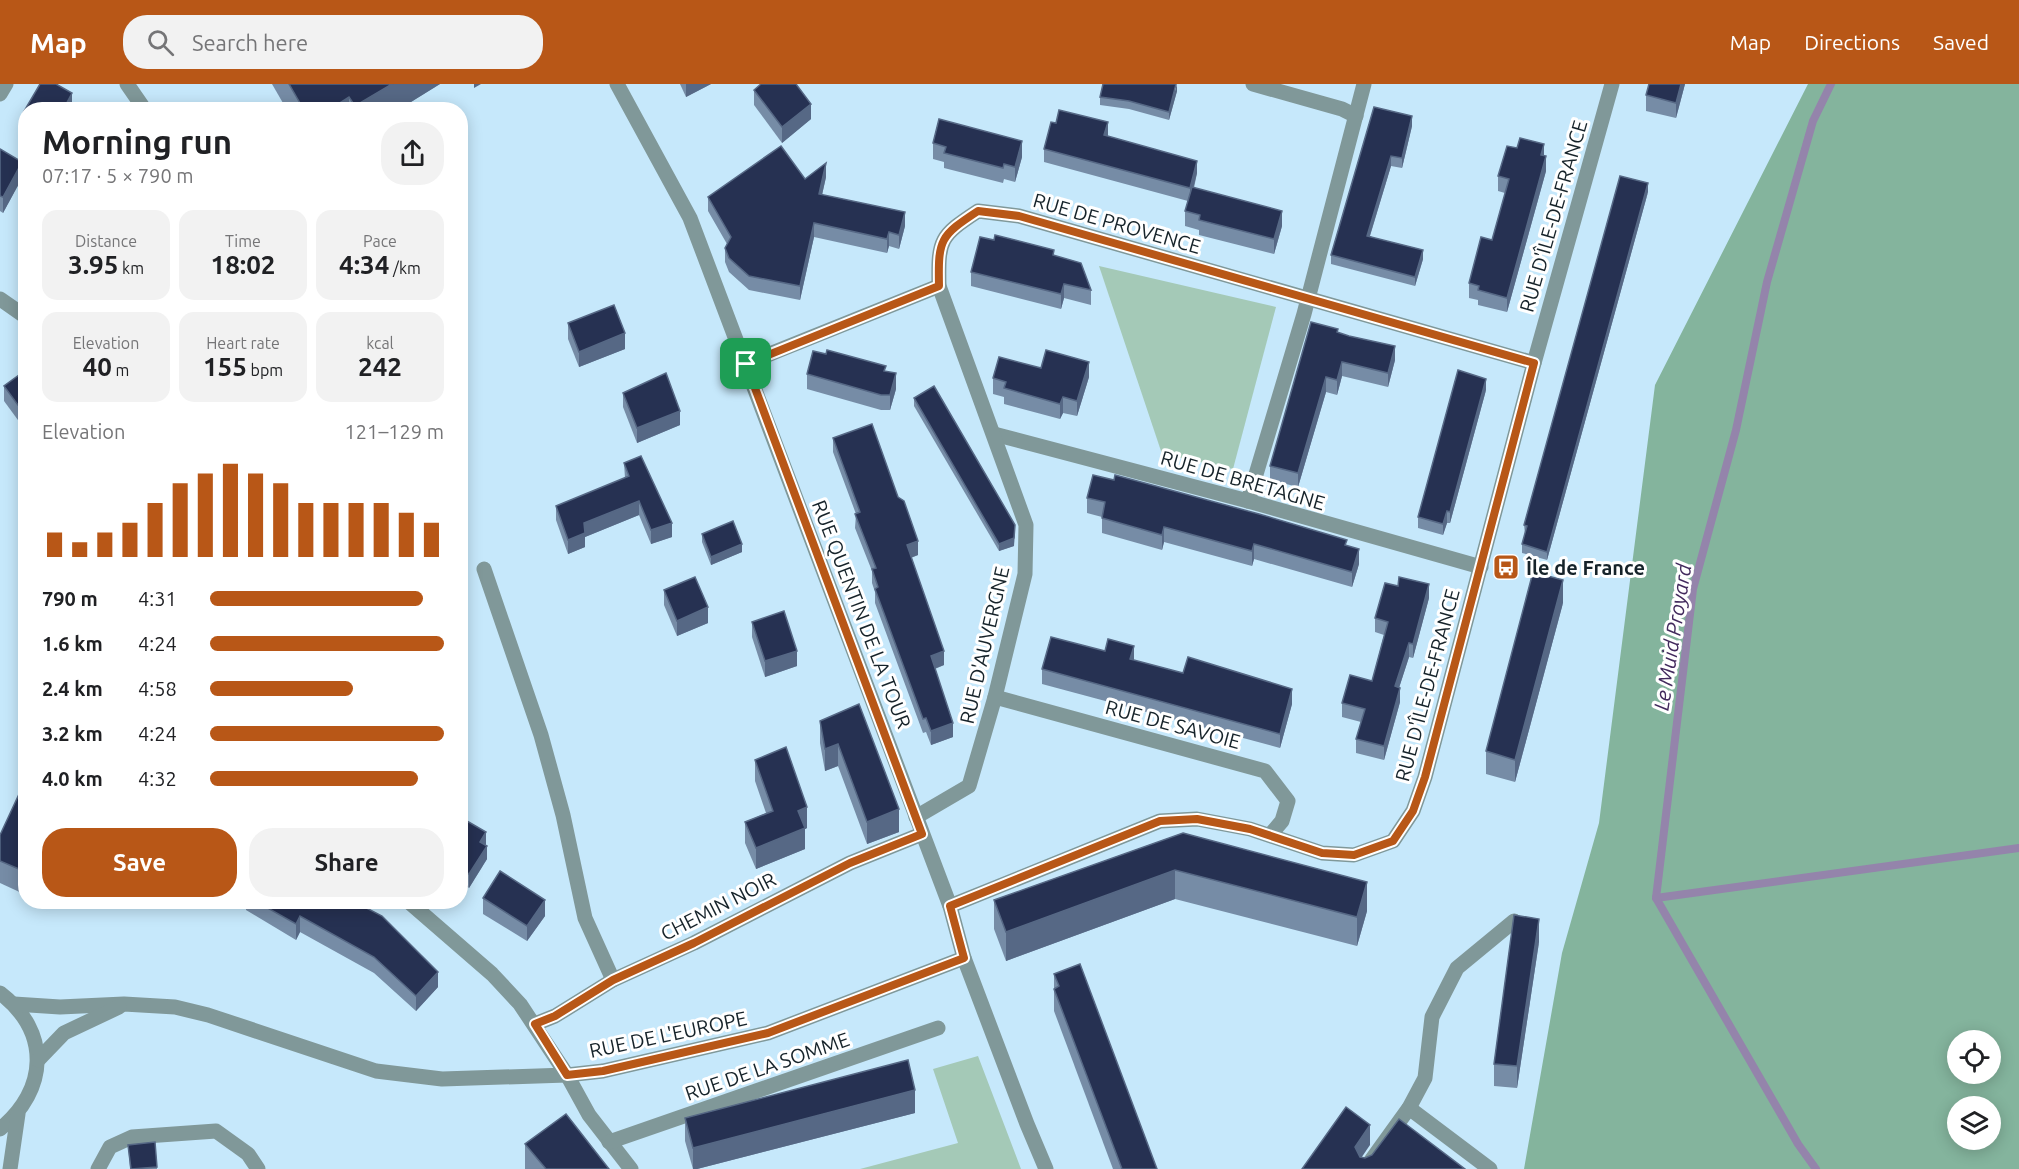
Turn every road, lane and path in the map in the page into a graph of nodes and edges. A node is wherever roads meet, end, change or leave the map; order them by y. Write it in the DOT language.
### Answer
graph roads {
  1 [pos="6,84"];
  2 [pos="127,84"];
  3 [pos="617,84"];
  4 [pos="1253,84"];
  5 [pos="1364,84"];
  6 [pos="1612,84"];
  7 [pos="0,94"];
  8 [pos="139,102"];
  9 [pos="1356,117"];
  10 [pos="939,286"];
  11 [pos="0,299"];
  12 [pos="1308,300"];
  13 [pos="18,311"];
  14 [pos="1534,363"];
  15 [pos="746,364"];
  16 [pos="994,434"];
  17 [pos="1248,501"];
  18 [pos="1481,567"];
  19 [pos="484,569"];
  20 [pos="995,697"];
  21 [pos="916,817"];
  22 [pos="922,834"];
  23 [pos="1269,835"];
  24 [pos="950,906"];
  25 [pos="417,909"];
  26 [pos="1514,921"];
  27 [pos="964,958"];
  28 [pos="613,980"];
  29 [pos="0,993"];
  30 [pos="14,1004"];
  31 [pos="124,1004"];
  32 [pos="535,1024"];
  33 [pos="938,1028"];
  34 [pos="38,1060"];
  35 [pos="567,1075"];
  36 [pos="1408,1108"];
  37 [pos="18,1114"];
  38 [pos="0,1129"];
  39 [pos="609,1142"];
  40 [pos="9,1169"];
  41 [pos="98,1169"];
  42 [pos="258,1169"];
  43 [pos="631,1169"];
  44 [pos="1046,1169"];
  45 [pos="1365,1169"];
  46 [pos="1490,1169"];
  1 -- 7 [label="street"];
  2 -- 8 [label="street"];
  3 -- 15 [label="street, RUE QUENTIN DE LA TOUR"];
  4 -- 9 [label="street"];
  5 -- 9 [label="street"];
  6 -- 14 [label="street, RUE D'ÎLE-DE-FRANCE"];
  9 -- 12 [label="street"];
  10 -- 12 [label="street, RUE DE PROVENCE"];
  10 -- 15 [label="street"];
  10 -- 16 [label="street, RUE D'AUVERGNE"];
  11 -- 13 [label="street"];
  12 -- 14 [label="street, RUE DE PROVENCE"];
  12 -- 17 [label="street"];
  14 -- 18 [label="street, RUE D'ÎLE-DE-FRANCE"];
  15 -- 21 [label="street, RUE QUENTIN DE LA TOUR"];
  16 -- 17 [label="street, RUE DE BRETAGNE"];
  16 -- 20 [label="street, RUE D'AUVERGNE"];
  17 -- 18 [label="street, RUE DE BRETAGNE"];
  18 -- 23 [label="street, RUE D'ÎLE-DE-FRANCE"];
  19 -- 28 [label="street"];
  20 -- 21 [label="street, RUE D'AUVERGNE"];
  20 -- 23 [label="street, RUE DE SAVOIE"];
  21 -- 22 [label="street, RUE QUENTIN DE LA TOUR"];
  22 -- 24 [label="street, RUE QUENTIN DE LA TOUR"];
  22 -- 28 [label="street, CHEMIN NOIR"];
  23 -- 24 [label="street, RUE D'ÎLE-DE-FRANCE"];
  24 -- 27 [label="street, RUE QUENTIN DE LA TOUR"];
  25 -- 32 [label="street"];
  26 -- 36 [label="street"];
  27 -- 35 [label="street, RUE DE L'EUROPE"];
  27 -- 44 [label="street, RUE QUENTIN DE LA TOUR"];
  28 -- 32 [label="street, CHEMIN NOIR"];
  29 -- 30 [label="street"];
  30 -- 31 [label="street, RUE DE L'EUROPE"];
  30 -- 34 [label="street"];
  31 -- 34 [label="street, RUE DE L'EUROPE"];
  31 -- 35 [label="street, RUE DE L'EUROPE"];
  32 -- 35 [label="street"];
  33 -- 39 [label="street, RUE DE LA SOMME"];
  34 -- 37 [label="street"];
  35 -- 39 [label="street"];
  36 -- 45 [label="street"];
  36 -- 46 [label="street"];
  37 -- 38 [label="street"];
  37 -- 40 [label="street"];
  39 -- 43 [label="street"];
  41 -- 42 [label="street"];
}
